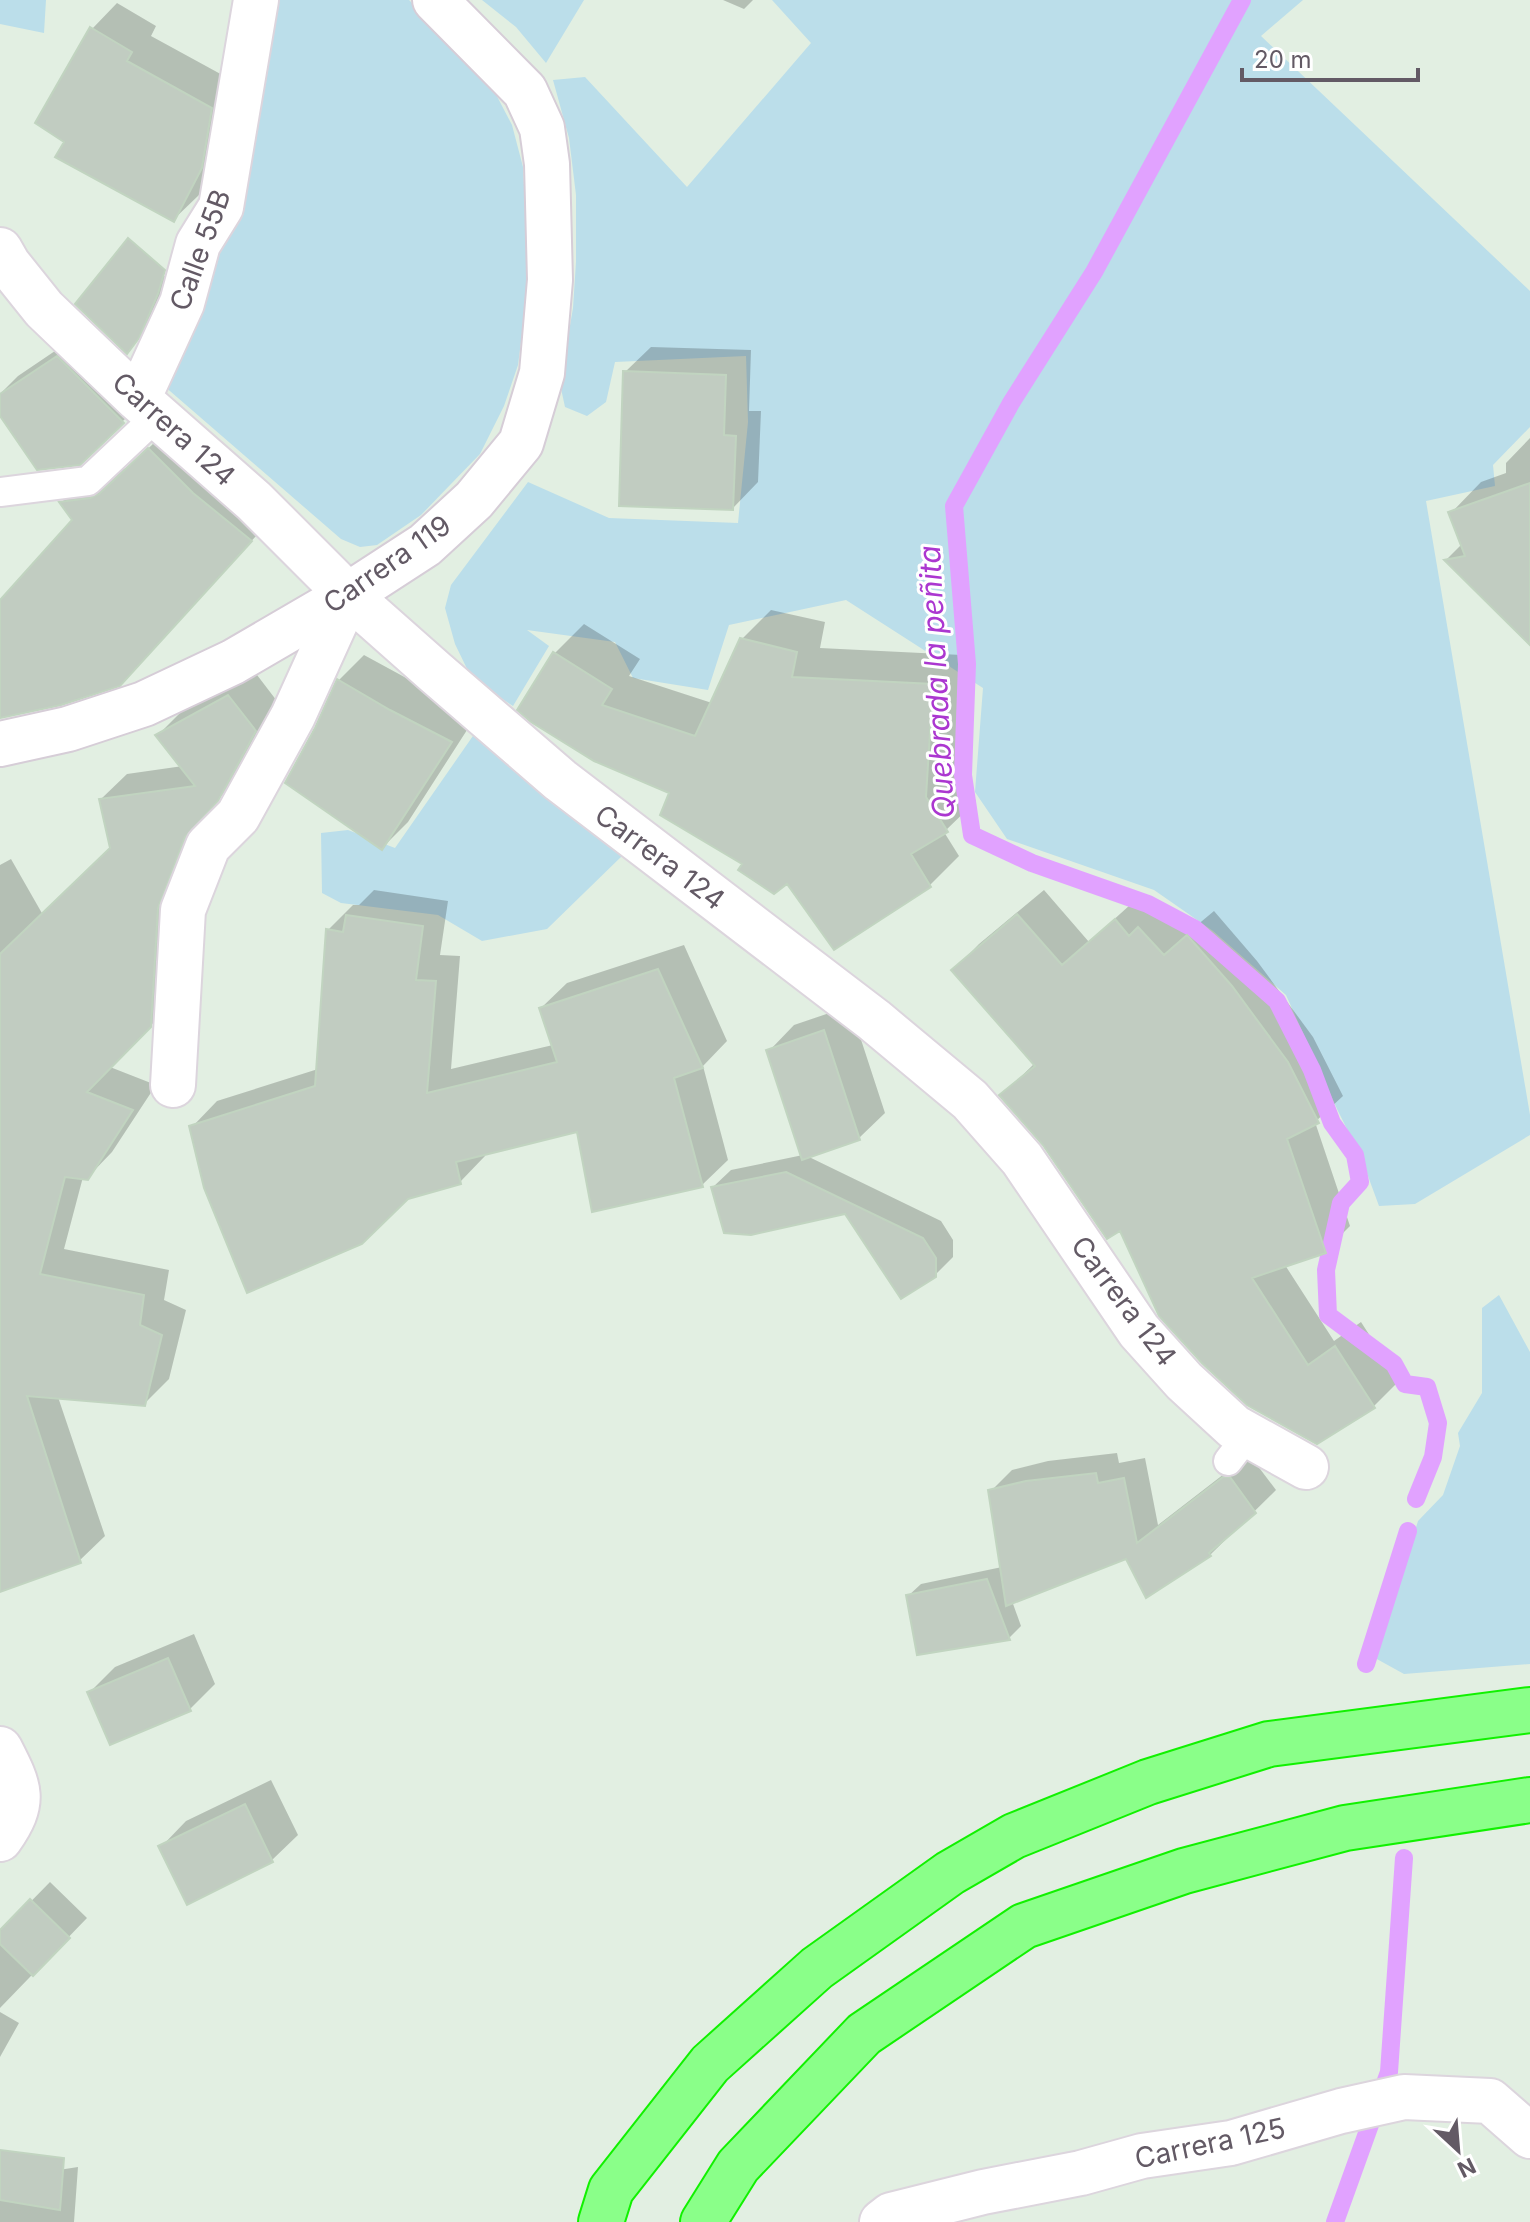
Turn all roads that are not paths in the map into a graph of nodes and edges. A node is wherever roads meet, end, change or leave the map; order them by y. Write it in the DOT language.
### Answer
graph roads {
  1 [pos="256,0"];
  2 [pos="435,0"];
  3 [pos="0,250"];
  4 [pos="148,407"];
  5 [pos="0,492"];
  6 [pos="348,595"];
  7 [pos="0,744"];
  8 [pos="173,1085"];
  9 [pos="1306,1467"];
  10 [pos="1530,1710"];
  11 [pos="0,1749"];
  12 [pos="1530,1800"];
  13 [pos="0,1839"];
  14 [pos="1530,2136"];
  15 [pos="601,2222"];
  16 [pos="703,2222"];
  17 [pos="882,2222"];
  1 -- 4 [label="street, Calle 55B"];
  2 -- 6 [label="street, Carrera 119"];
  3 -- 4 [label="street, Carrera 124"];
  4 -- 5 [label="lane"];
  4 -- 6 [label="street, Carrera 124"];
  6 -- 7 [label="street, Carrera 119"];
  6 -- 8 [label="street"];
  6 -- 9 [label="street, Carrera 124"];
  10 -- 15 [label="highway"];
  11 -- 13 [label="street"];
  12 -- 16 [label="highway"];
  14 -- 17 [label="street, Carrera 125"];
}
